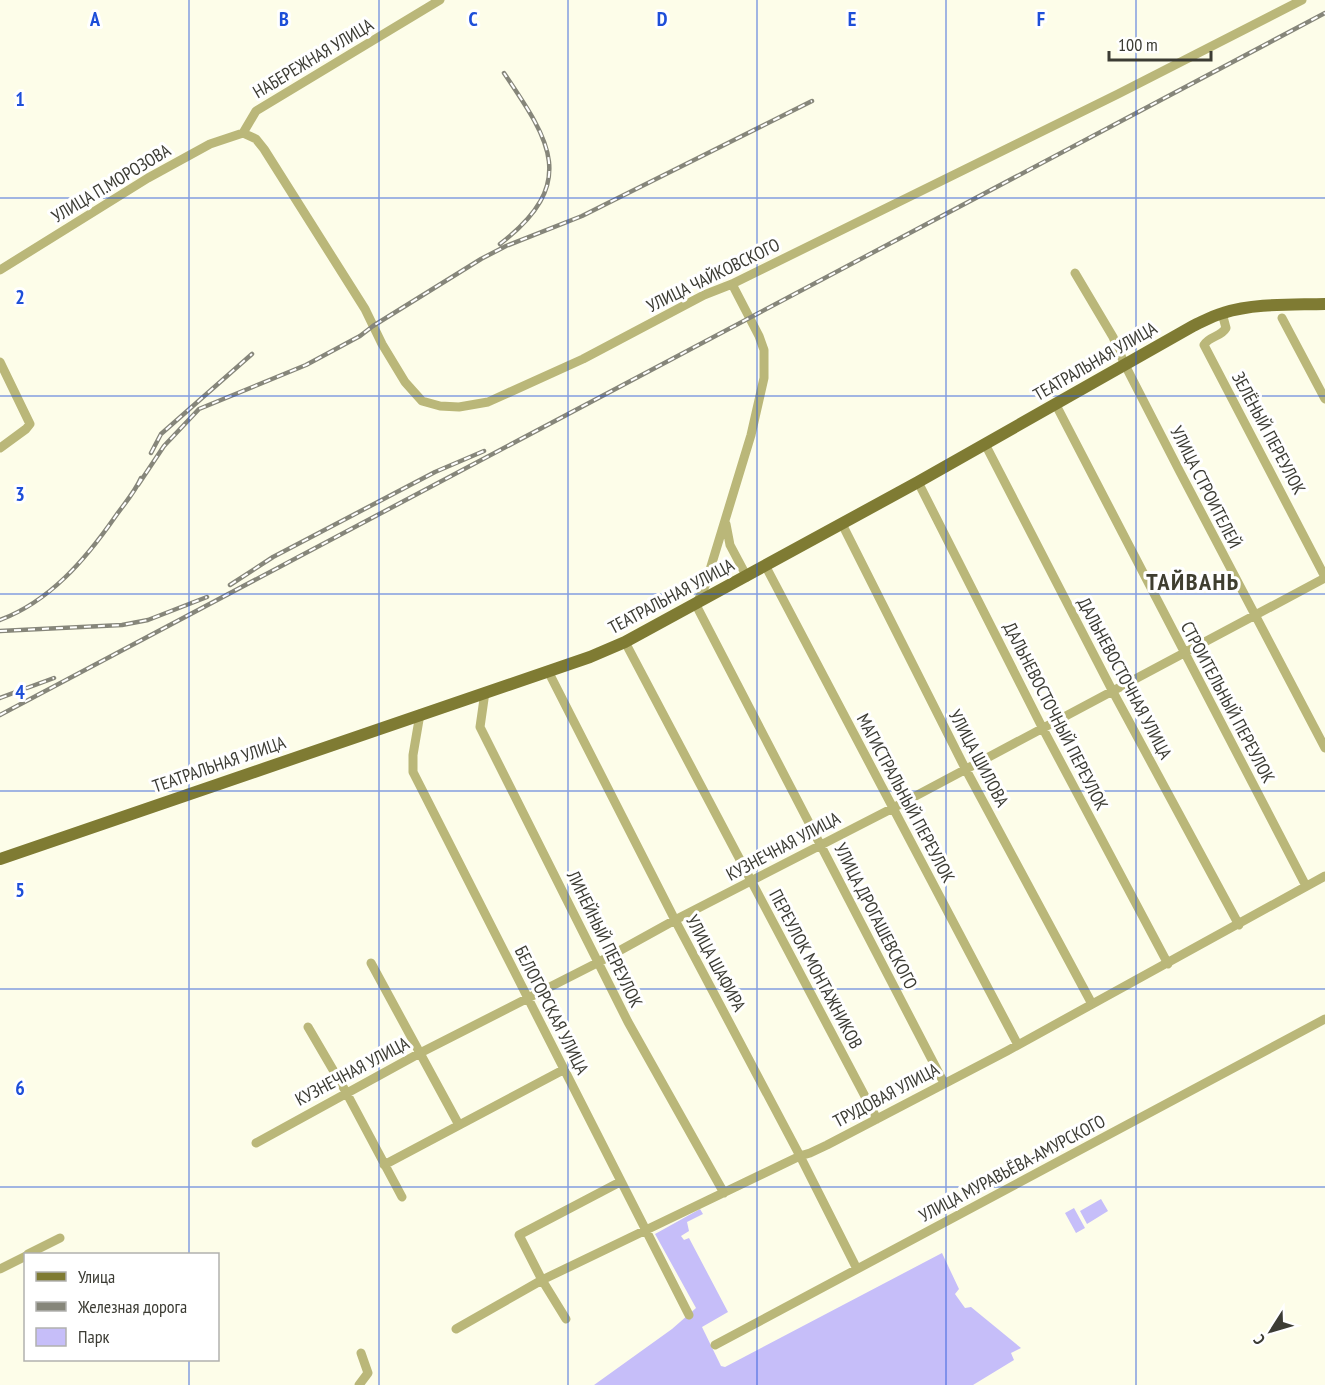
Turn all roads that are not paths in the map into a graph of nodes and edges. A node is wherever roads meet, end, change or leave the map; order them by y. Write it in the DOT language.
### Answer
graph roads {
  1 [pos="440,0"];
  2 [pos="1302,0"];
  3 [pos="243,133"];
  4 [pos="0,270"];
  5 [pos="1075,273"];
  6 [pos="732,284"];
  7 [pos="1325,304"];
  8 [pos="1222,313"];
  9 [pos="1282,318"];
  10 [pos="0,362"];
  11 [pos="1125,365"];
  12 [pos="1325,399"];
  13 [pos="1056,405"];
  14 [pos="985,444"];
  15 [pos="0,448"];
  16 [pos="918,482"];
  17 [pos="725,518"];
  18 [pos="842,524"];
  19 [pos="766,567"];
  20 [pos="747,577"];
  21 [pos="1325,577"];
  22 [pos="696,605"];
  23 [pos="1255,616"];
  24 [pos="626,642"];
  25 [pos="1184,653"];
  26 [pos="548,671"];
  27 [pos="1112,690"];
  28 [pos="485,692"];
  29 [pos="420,714"];
  30 [pos="1042,727"];
  31 [pos="1325,748"];
  32 [pos="965,768"];
  33 [pos="893,808"];
  34 [pos="820,845"];
  35 [pos="0,859"];
  36 [pos="1325,876"];
  37 [pos="751,882"];
  38 [pos="1306,886"];
  39 [pos="675,920"];
  40 [pos="1239,925"];
  41 [pos="599,962"];
  42 [pos="371,963"];
  43 [pos="1168,964"];
  44 [pos="527,998"];
  45 [pos="1092,1004"];
  46 [pos="1325,1019"];
  47 [pos="308,1027"];
  48 [pos="1018,1045"];
  49 [pos="420,1053"];
  50 [pos="563,1070"];
  51 [pos="944,1083"];
  52 [pos="346,1092"];
  53 [pos="877,1119"];
  54 [pos="459,1125"];
  55 [pos="256,1143"];
  56 [pos="800,1155"];
  57 [pos="384,1165"];
  58 [pos="620,1182"];
  59 [pos="724,1193"];
  60 [pos="402,1197"];
  61 [pos="645,1231"];
  62 [pos="60,1238"];
  63 [pos="31,1253"];
  64 [pos="24,1257"];
  65 [pos="0,1269"];
  66 [pos="857,1269"];
  67 [pos="542,1281"];
  68 [pos="689,1315"];
  69 [pos="566,1319"];
  70 [pos="456,1329"];
  71 [pos="715,1345"];
  72 [pos="361,1353"];
  73 [pos="359,1385"];
  1 -- 3 [label="street, НАБЕРЕЖНАЯ УЛИЦА"];
  2 -- 6 [label="street, УЛИЦА ЧАЙКОВСКОГО"];
  3 -- 4 [label="street, УЛИЦА П.МОРОЗОВА"];
  3 -- 6 [label="street, УЛИЦА ЧАЙКОВСКОГО"];
  5 -- 11 [label="street, УЛИЦА СТРОИТЕЛЕЙ"];
  6 -- 17 [label="street"];
  7 -- 8 [label="main road, ТЕАТРАЛЬНАЯ УЛИЦА"];
  8 -- 11 [label="main road, ТЕАТРАЛЬНАЯ УЛИЦА"];
  8 -- 21 [label="street, ЗЕЛЁНЫЙ ПЕРЕУЛОК"];
  9 -- 12 [label="street"];
  10 -- 15 [label="street"];
  11 -- 13 [label="main road, ТЕАТРАЛЬНАЯ УЛИЦА"];
  11 -- 23 [label="street, УЛИЦА СТРОИТЕЛЕЙ"];
  13 -- 14 [label="main road, ТЕАТРАЛЬНАЯ УЛИЦА"];
  13 -- 25 [label="street, СТРОИТЕЛЬНЫЙ ПЕРЕУЛОК"];
  14 -- 16 [label="main road, ТЕАТРАЛЬНАЯ УЛИЦА"];
  14 -- 27 [label="street, ДАЛЬНЕВОСТОЧНАЯ УЛИЦА"];
  16 -- 18 [label="main road, ТЕАТРАЛЬНАЯ УЛИЦА"];
  16 -- 30 [label="street, ДАЛЬНЕВОСТОЧНЫЙ ПЕРЕУЛОК"];
  17 -- 20 [label="street"];
  17 -- 22 [label="street"];
  18 -- 19 [label="main road, ТЕАТРАЛЬНАЯ УЛИЦА"];
  18 -- 32 [label="street, УЛИЦА ШИЛОВА"];
  19 -- 20 [label="main road, ТЕАТРАЛЬНАЯ УЛИЦА"];
  19 -- 33 [label="street, МАГИСТРАЛЬНЫЙ ПЕРЕУЛОК"];
  20 -- 22 [label="main road, ТЕАТРАЛЬНАЯ УЛИЦА"];
  21 -- 23 [label="street, КУЗНЕЧНАЯ УЛИЦА"];
  22 -- 24 [label="main road, ТЕАТРАЛЬНАЯ УЛИЦА"];
  22 -- 34 [label="street, УЛИЦА ДРОГАШЕВСКОГО"];
  23 -- 25 [label="street, КУЗНЕЧНАЯ УЛИЦА"];
  23 -- 31 [label="street, УЛИЦА СТРОИТЕЛЕЙ"];
  24 -- 26 [label="main road, ТЕАТРАЛЬНАЯ УЛИЦА"];
  24 -- 37 [label="street, ПЕРЕУЛОК МОНТАЖНИКОВ"];
  25 -- 27 [label="street, КУЗНЕЧНАЯ УЛИЦА"];
  25 -- 38 [label="street, СТРОИТЕЛЬНЫЙ ПЕРЕУЛОК"];
  26 -- 28 [label="main road, ТЕАТРАЛЬНАЯ УЛИЦА"];
  26 -- 39 [label="street, УЛИЦА ШАФИРА"];
  27 -- 30 [label="street, КУЗНЕЧНАЯ УЛИЦА"];
  27 -- 40 [label="street, ДАЛЬНЕВОСТОЧНАЯ УЛИЦА"];
  28 -- 29 [label="main road, ТЕАТРАЛЬНАЯ УЛИЦА"];
  28 -- 41 [label="street, ЛИНЕЙНЫЙ ПЕРЕУЛОК"];
  29 -- 35 [label="main road, ТЕАТРАЛЬНАЯ УЛИЦА"];
  29 -- 44 [label="street, БЕЛОГОРСКАЯ УЛИЦА"];
  30 -- 32 [label="street, КУЗНЕЧНАЯ УЛИЦА"];
  30 -- 43 [label="street, ДАЛЬНЕВОСТОЧНЫЙ ПЕРЕУЛОК"];
  32 -- 33 [label="street, КУЗНЕЧНАЯ УЛИЦА"];
  32 -- 45 [label="street, УЛИЦА ШИЛОВА"];
  33 -- 34 [label="street, КУЗНЕЧНАЯ УЛИЦА"];
  33 -- 48 [label="street, МАГИСТРАЛЬНЫЙ ПЕРЕУЛОК"];
  34 -- 37 [label="street, КУЗНЕЧНАЯ УЛИЦА"];
  34 -- 51 [label="street, УЛИЦА ДРОГАШЕВСКОГО"];
  36 -- 38 [label="street, ТРУДОВАЯ УЛИЦА"];
  37 -- 39 [label="street, КУЗНЕЧНАЯ УЛИЦА"];
  37 -- 53 [label="street, ПЕРЕУЛОК МОНТАЖНИКОВ"];
  38 -- 40 [label="street, ТРУДОВАЯ УЛИЦА"];
  39 -- 41 [label="street, КУЗНЕЧНАЯ УЛИЦА"];
  39 -- 56 [label="street, УЛИЦА ШАФИРА"];
  40 -- 43 [label="street, ТРУДОВАЯ УЛИЦА"];
  41 -- 44 [label="street, КУЗНЕЧНАЯ УЛИЦА"];
  41 -- 59 [label="street, ЛИНЕЙНЫЙ ПЕРЕУЛОК"];
  42 -- 49 [label="street"];
  43 -- 45 [label="street, ТРУДОВАЯ УЛИЦА"];
  44 -- 49 [label="street, КУЗНЕЧНАЯ УЛИЦА"];
  44 -- 50 [label="street, БЕЛОГОРСКАЯ УЛИЦА"];
  45 -- 48 [label="street, ТРУДОВАЯ УЛИЦА"];
  46 -- 66 [label="street, УЛИЦА МУРАВЬЁВА-АМУРСКОГО"];
  47 -- 52 [label="street"];
  48 -- 51 [label="street, ТРУДОВАЯ УЛИЦА"];
  49 -- 52 [label="street, КУЗНЕЧНАЯ УЛИЦА"];
  49 -- 54 [label="street"];
  50 -- 54 [label="street"];
  50 -- 58 [label="street, БЕЛОГОРСКАЯ УЛИЦА"];
  51 -- 53 [label="street, ТРУДОВАЯ УЛИЦА"];
  52 -- 55 [label="street, КУЗНЕЧНАЯ УЛИЦА"];
  52 -- 57 [label="street"];
  53 -- 56 [label="street, ТРУДОВАЯ УЛИЦА"];
  54 -- 57 [label="street"];
  56 -- 59 [label="street, ТРУДОВАЯ УЛИЦА"];
  56 -- 66 [label="street, УЛИЦА ШАФИРА"];
  57 -- 60 [label="street"];
  58 -- 61 [label="street, БЕЛОГОРСКАЯ УЛИЦА"];
  58 -- 67 [label="street"];
  59 -- 61 [label="street, ТРУДОВАЯ УЛИЦА"];
  61 -- 67 [label="street, ТРУДОВАЯ УЛИЦА"];
  61 -- 68 [label="street, БЕЛОГОРСКАЯ УЛИЦА"];
  62 -- 63 [label="street"];
  64 -- 65 [label="street"];
  66 -- 71 [label="street, УЛИЦА МУРАВЬЁВА-АМУРСКОГО"];
  67 -- 69 [label="street"];
  67 -- 70 [label="street, ТРУДОВАЯ УЛИЦА"];
  72 -- 73 [label="street"];
}
